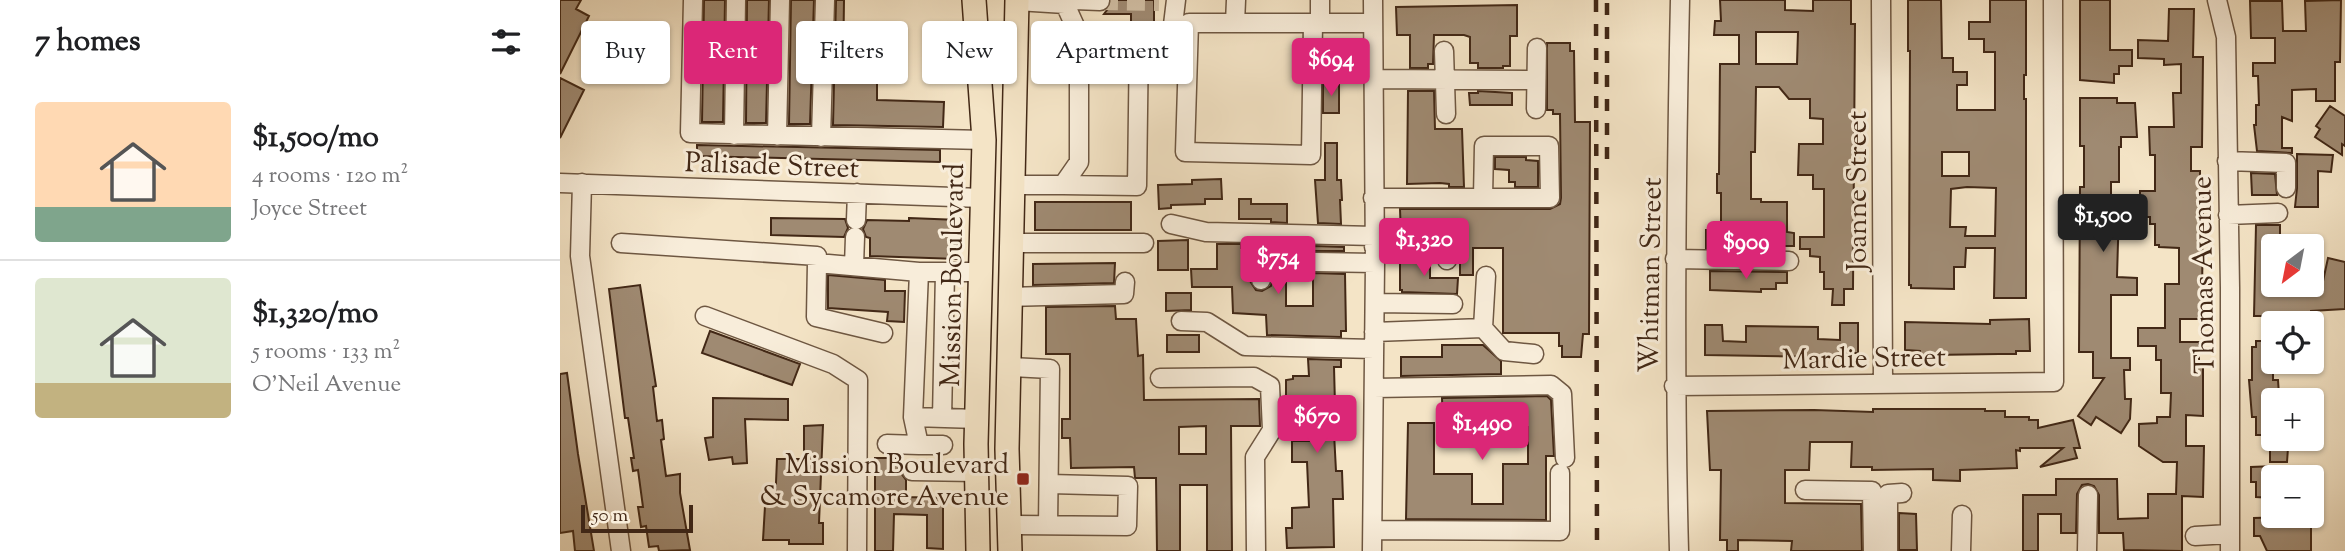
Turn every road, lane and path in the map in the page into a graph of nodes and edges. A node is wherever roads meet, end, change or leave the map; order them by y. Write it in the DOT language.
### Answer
graph roads {
  1 [pos="694,0"];
  2 [pos="736,0"];
  3 [pos="780,0"];
  4 [pos="825,0"];
  5 [pos="974,0"];
  6 [pos="1236,0"];
  7 [pos="1320,0"];
  8 [pos="1373,0"];
  9 [pos="1680,0"];
  10 [pos="1881,0"];
  11 [pos="2053,0"];
  12 [pos="2217,0"];
  13 [pos="1017,1"];
  14 [pos="1100,1"];
  15 [pos="1170,1"];
  16 [pos="1065,2"];
  17 [pos="1171,21"];
  18 [pos="1193,23"];
  19 [pos="1235,23"];
  20 [pos="1316,23"];
  21 [pos="1373,23"];
  22 [pos="1537,48"];
  23 [pos="1444,51"];
  24 [pos="1374,79"];
  25 [pos="1445,79"];
  26 [pos="1536,80"];
  27 [pos="1138,84"];
  28 [pos="1187,84"];
  29 [pos="1536,109"];
  30 [pos="1446,114"];
  31 [pos="734,135"];
  32 [pos="777,136"];
  33 [pos="821,137"];
  34 [pos="984,140"];
  35 [pos="2227,162"];
  36 [pos="560,183"];
  37 [pos="582,183"];
  38 [pos="1013,185"];
  39 [pos="1063,185"];
  40 [pos="2286,188"];
  41 [pos="857,194"];
  42 [pos="982,198"];
  43 [pos="1373,198"];
  44 [pos="1483,198"];
  45 [pos="2278,213"];
  46 [pos="2228,215"];
  47 [pos="1171,224"];
  48 [pos="621,243"];
  49 [pos="1012,243"];
  50 [pos="1144,243"];
  51 [pos="1375,249"];
  52 [pos="1675,259"];
  53 [pos="1447,260"];
  54 [pos="1789,261"];
  55 [pos="817,263"];
  56 [pos="854,266"];
  57 [pos="919,272"];
  58 [pos="946,272"];
  59 [pos="981,272"];
  60 [pos="1486,276"];
  61 [pos="1261,280"];
  62 [pos="1125,282"];
  63 [pos="1010,297"];
  64 [pos="1375,303"];
  65 [pos="1453,304"];
  66 [pos="705,316"];
  67 [pos="1181,321"];
  68 [pos="1483,327"];
  69 [pos="883,333"];
  70 [pos="1374,341"];
  71 [pos="1534,354"];
  72 [pos="1009,367"];
  73 [pos="1160,377"];
  74 [pos="1883,383"];
  75 [pos="1674,386"];
  76 [pos="1374,388"];
  77 [pos="914,417"];
  78 [pos="942,418"];
  79 [pos="977,419"];
  80 [pos="887,444"];
  81 [pos="919,445"];
  82 [pos="943,445"];
  83 [pos="912,471"];
  84 [pos="976,472"];
  85 [pos="1050,484"];
  86 [pos="1805,490"];
  87 [pos="1902,493"];
  88 [pos="2088,495"];
  89 [pos="1962,515"];
  90 [pos="1010,525"];
  91 [pos="1048,525"];
  92 [pos="1373,530"];
  93 [pos="2194,536"];
  94 [pos="2230,543"];
  95 [pos="621,551"];
  96 [pos="857,551"];
  97 [pos="978,551"];
  98 [pos="1010,551"];
  99 [pos="1256,551"];
  100 [pos="1372,551"];
  101 [pos="1679,551"];
  102 [pos="1873,551"];
  103 [pos="1888,551"];
  104 [pos="1961,551"];
  105 [pos="2087,551"];
  1 -- 31 [label="street"];
  2 -- 31 [label="street"];
  3 -- 32 [label="street"];
  4 -- 33 [label="street"];
  5 -- 34 [label="main road, Mission Boulevard"];
  6 -- 19 [label="street"];
  7 -- 20 [label="street"];
  8 -- 21 [label="street"];
  9 -- 52 [label="street, Whitman Street"];
  10 -- 74 [label="street, Joanne Street"];
  11 -- 74 [label="street, Mardie Street"];
  12 -- 35 [label="street, Thomas Avenue"];
  13 -- 16 [label="street"];
  13 -- 38 [label="main road"];
  14 -- 16 [label="street"];
  15 -- 17 [label="street"];
  16 -- 39 [label="street"];
  18 -- 19 [label="street"];
  19 -- 20 [label="street"];
  20 -- 21 [label="street"];
  20 -- 28 [label="street"];
  21 -- 24 [label="street"];
  22 -- 26 [label="street"];
  23 -- 25 [label="street"];
  24 -- 25 [label="street"];
  24 -- 43 [label="street"];
  25 -- 26 [label="street"];
  25 -- 30 [label="street"];
  26 -- 29 [label="street"];
  27 -- 39 [label="street"];
  31 -- 32 [label="street"];
  32 -- 33 [label="street"];
  33 -- 34 [label="street"];
  34 -- 42 [label="main road, Mission Boulevard"];
  35 -- 40 [label="street"];
  35 -- 46 [label="street, Thomas Avenue"];
  36 -- 37 [label="street, Palisade Street"];
  37 -- 41 [label="street, Palisade Street"];
  37 -- 95 [label="street"];
  38 -- 39 [label="street"];
  38 -- 49 [label="main road"];
  41 -- 42 [label="street, Palisade Street"];
  41 -- 56 [label="street"];
  42 -- 59 [label="main road, Mission Boulevard"];
  43 -- 44 [label="street"];
  43 -- 51 [label="street"];
  44 -- 44 [label="street"];
  45 -- 46 [label="street"];
  46 -- 94 [label="street, Thomas Avenue"];
  47 -- 51 [label="street"];
  48 -- 55 [label="street"];
  49 -- 50 [label="street"];
  49 -- 63 [label="main road"];
  51 -- 53 [label="street"];
  51 -- 61 [label="street"];
  51 -- 64 [label="street"];
  52 -- 54 [label="street"];
  52 -- 75 [label="street, Whitman Street"];
  55 -- 56 [label="street"];
  55 -- 69 [label="street"];
  56 -- 57 [label="street"];
  57 -- 58 [label="street"];
  57 -- 77 [label="street"];
  58 -- 59 [label="street"];
  58 -- 78 [label="street"];
  59 -- 79 [label="main road, Mission Boulevard"];
  60 -- 68 [label="street"];
  62 -- 63 [label="street"];
  63 -- 72 [label="main road"];
  64 -- 65 [label="street"];
  64 -- 70 [label="street"];
  66 -- 96 [label="street"];
  67 -- 70 [label="street"];
  68 -- 70 [label="street"];
  68 -- 71 [label="street"];
  70 -- 76 [label="street"];
  72 -- 85 [label="street"];
  72 -- 90 [label="main road"];
  73 -- 99 [label="street"];
  74 -- 75 [label="street, Mardie Street"];
  75 -- 101 [label="street, Whitman Street"];
  76 -- 92 [label="street"];
  76 -- 92 [label="street"];
  77 -- 78 [label="street"];
  77 -- 81 [label="street"];
  78 -- 79 [label="street"];
  79 -- 84 [label="main road, Mission Boulevard"];
  80 -- 81 [label="street"];
  81 -- 82 [label="street"];
  83 -- 84 [label="street"];
  84 -- 97 [label="main road, Mission Boulevard"];
  85 -- 91 [label="street"];
  85 -- 91 [label="street"];
  86 -- 102 [label="street"];
  87 -- 103 [label="street"];
  88 -- 105 [label="street"];
  89 -- 104 [label="street"];
  90 -- 91 [label="street"];
  90 -- 98 [label="main road"];
  92 -- 100 [label="street"];
  93 -- 94 [label="street"];
}
